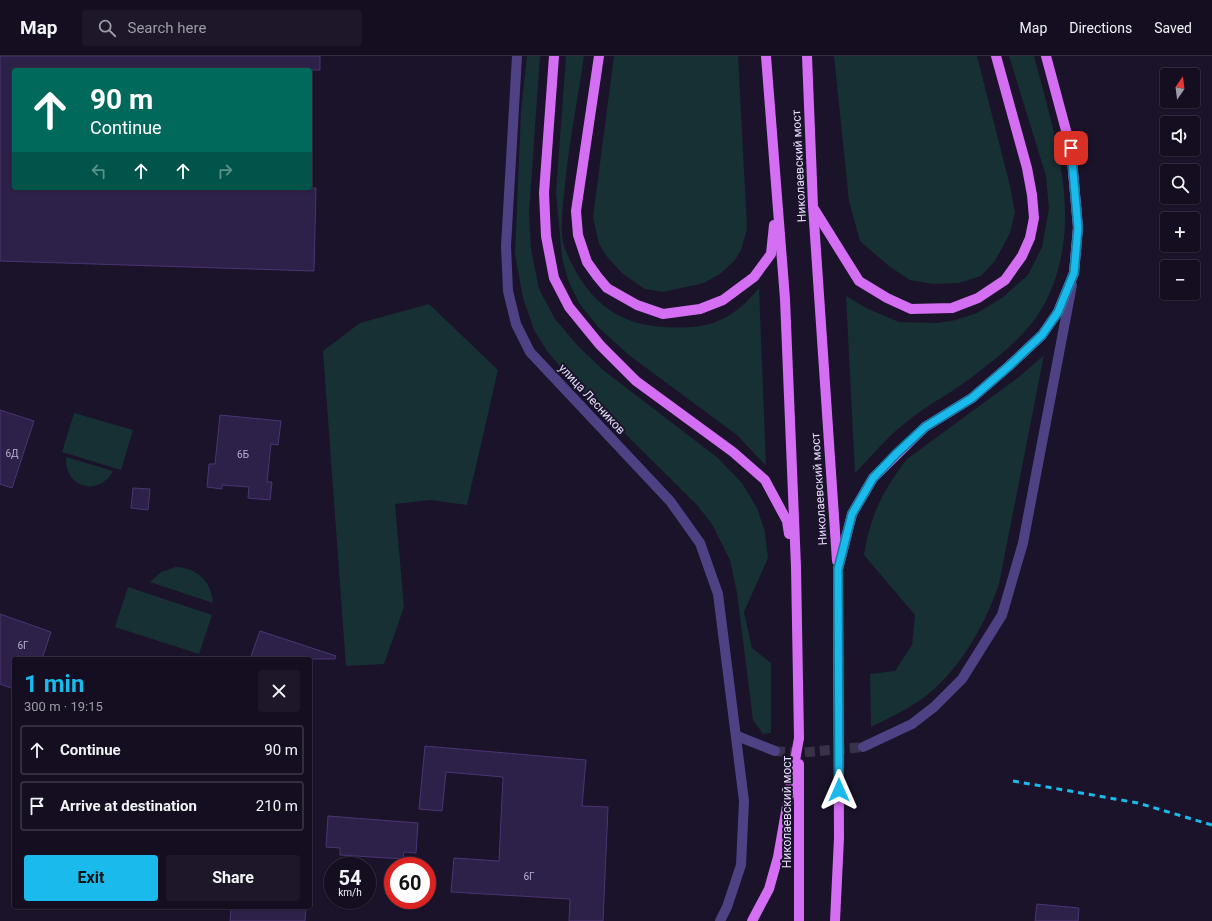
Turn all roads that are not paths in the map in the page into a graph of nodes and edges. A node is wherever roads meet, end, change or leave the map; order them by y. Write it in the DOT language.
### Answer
graph roads {
  1 [pos="517,56"];
  2 [pos="554,56"];
  3 [pos="599,56"];
  4 [pos="766,56"];
  5 [pos="807,56"];
  6 [pos="996,56"];
  7 [pos="1046,56"];
  8 [pos="777,206"];
  9 [pos="813,206"];
  10 [pos="1074,273"];
  11 [pos="796,567"];
  12 [pos="838,569"];
  13 [pos="737,736"];
  14 [pos="799,738"];
  15 [pos="863,747"];
  16 [pos="775,751"];
  17 [pos="720,921"];
  18 [pos="752,921"];
  19 [pos="799,921"];
  20 [pos="835,921"];
  1 -- 13 [label="street, улица Лесников"];
  2 -- 11 [label="main road"];
  3 -- 8 [label="main road"];
  4 -- 8 [label="main road, Николаевский мост"];
  5 -- 9 [label="main road, Николаевский мост"];
  6 -- 9 [label="main road"];
  7 -- 10 [label="main road"];
  8 -- 11 [label="main road, Николаевский мост"];
  9 -- 12 [label="main road, Николаевский мост"];
  10 -- 12 [label="main road"];
  10 -- 15 [label="street"];
  11 -- 14 [label="main road, Николаевский мост"];
  12 -- 20 [label="main road, Николаевский мост, bridge"];
  13 -- 16 [label="street"];
  13 -- 17 [label="street, улица Лесников"];
  14 -- 18 [label="main road, bridge"];
  14 -- 19 [label="main road, Николаевский мост, bridge"];
}
